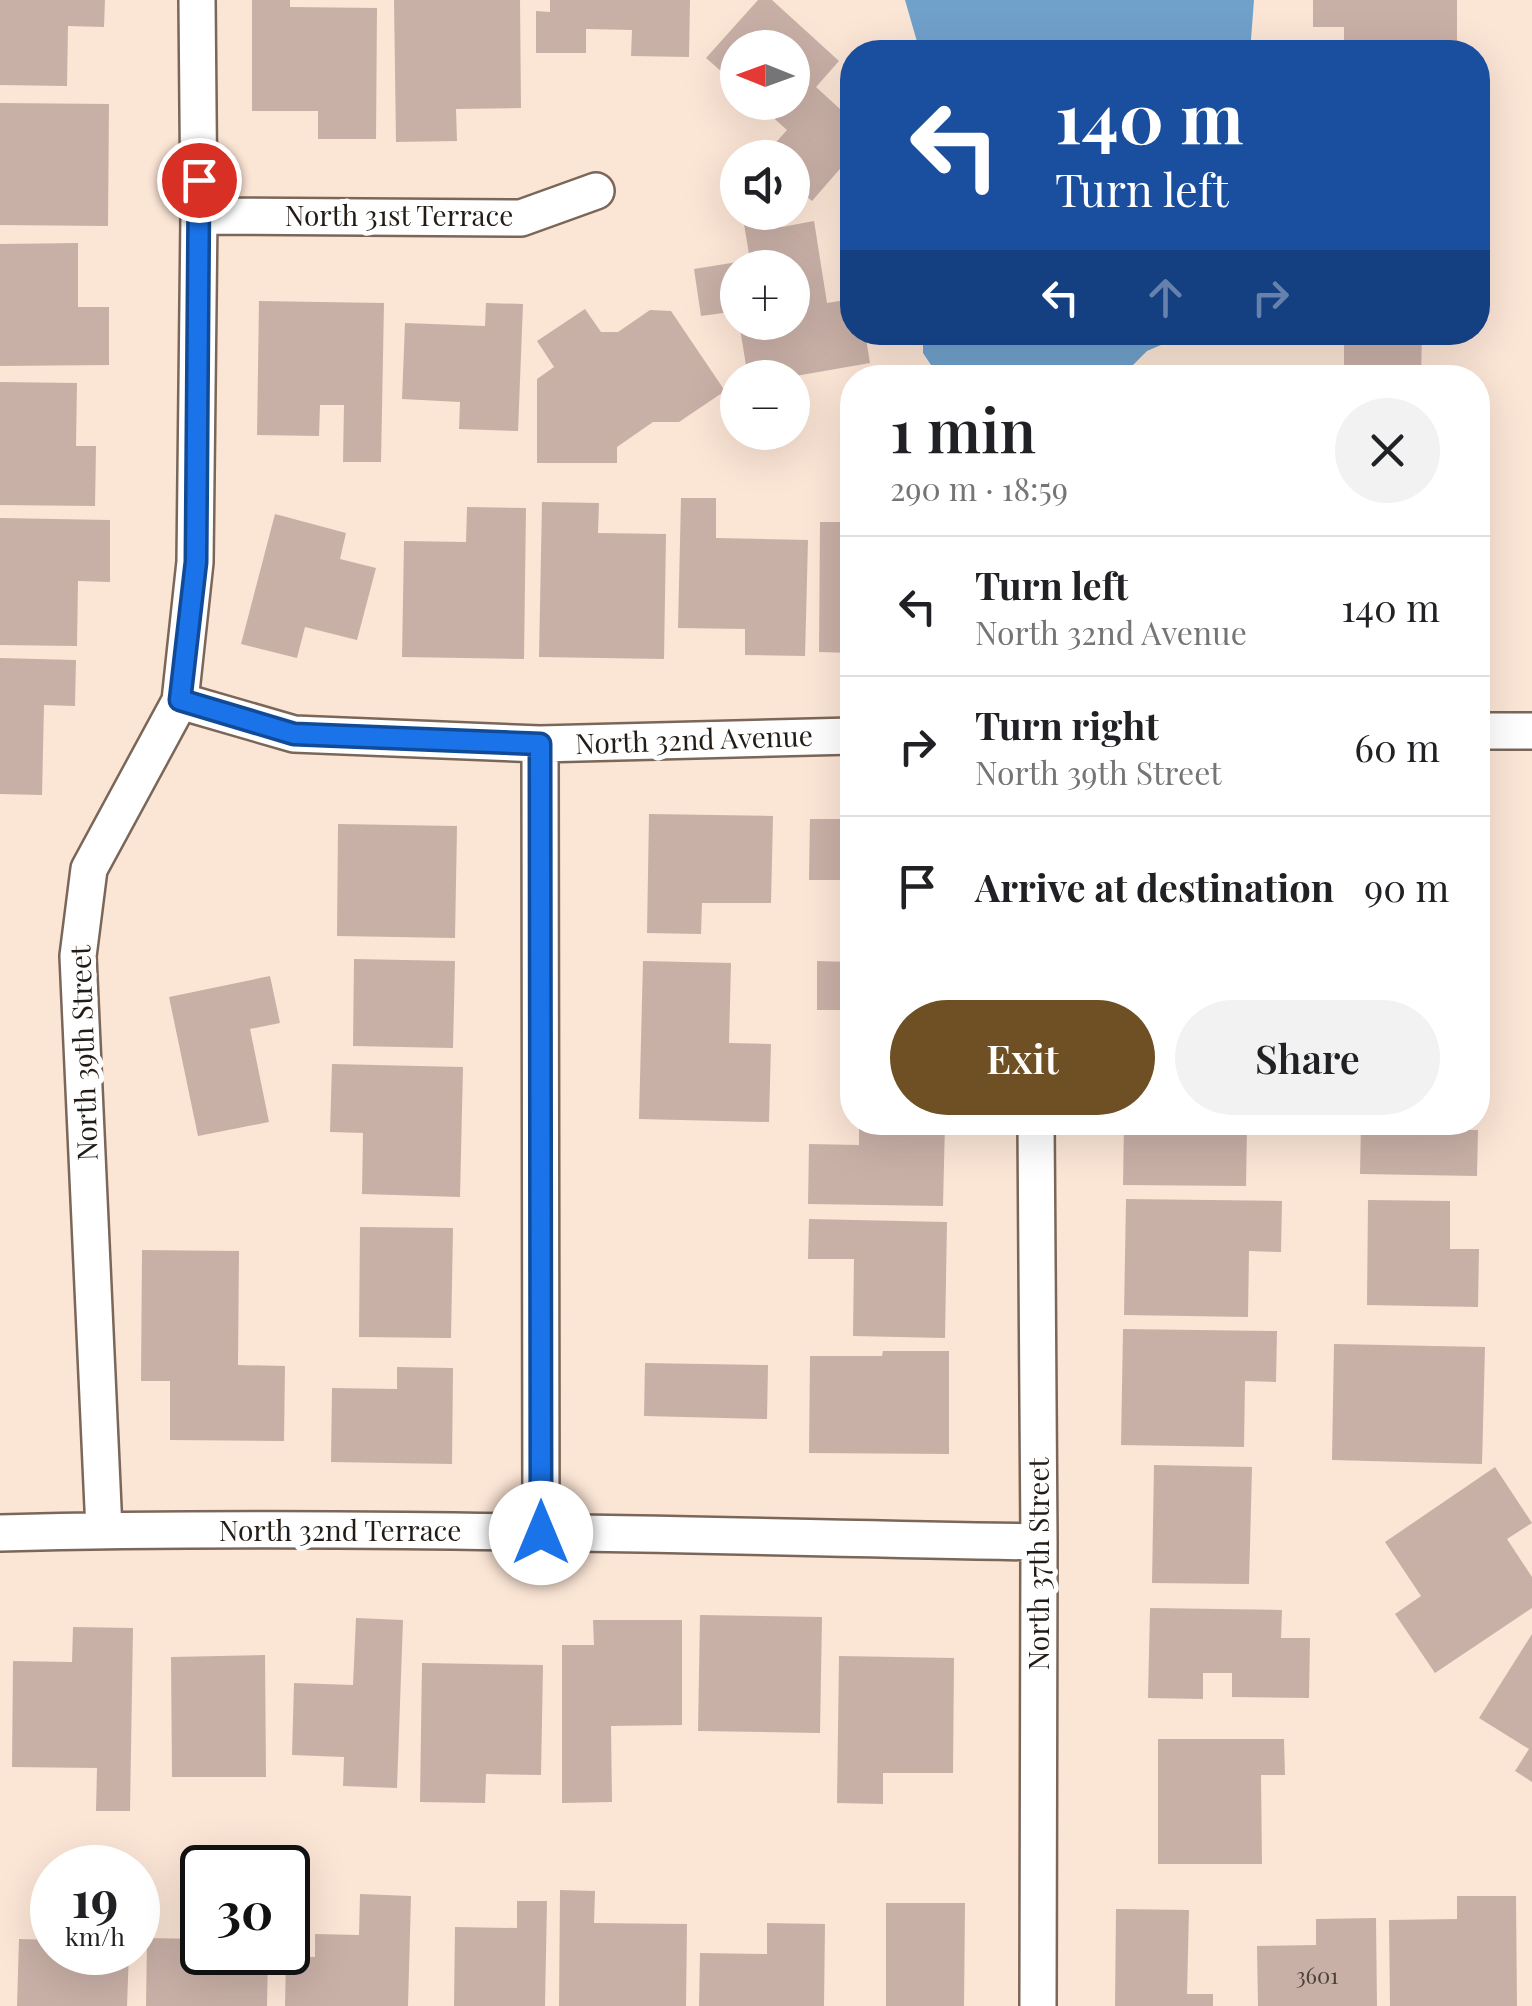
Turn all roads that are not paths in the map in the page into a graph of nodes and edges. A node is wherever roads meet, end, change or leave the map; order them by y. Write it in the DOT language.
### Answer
graph roads {
  1 [pos="197,0"];
  2 [pos="596,192"];
  3 [pos="199,216"];
  4 [pos="180,700"];
  5 [pos="1490,731"];
  6 [pos="1532,731"];
  7 [pos="840,736"];
  8 [pos="540,744"];
  9 [pos="1036,1135"];
  10 [pos="104,1530"];
  11 [pos="0,1533"];
  12 [pos="541,1533"];
  13 [pos="1040,1542"];
  14 [pos="1038,2006"];
  1 -- 3 [label="street, North 39th Street"];
  2 -- 3 [label="street, North 31st Terrace"];
  3 -- 4 [label="street, North 39th Street"];
  4 -- 8 [label="street, North 32nd Avenue"];
  4 -- 10 [label="street, North 39th Street"];
  5 -- 6 [label="street"];
  7 -- 8 [label="street, North 32nd Avenue"];
  8 -- 12 [label="street"];
  9 -- 13 [label="street, North 37th Street"];
  10 -- 11 [label="street, North 32nd Terrace"];
  10 -- 12 [label="street, North 32nd Terrace"];
  12 -- 13 [label="street, North 32nd Terrace"];
  13 -- 14 [label="street, North 37th Street"];
}
